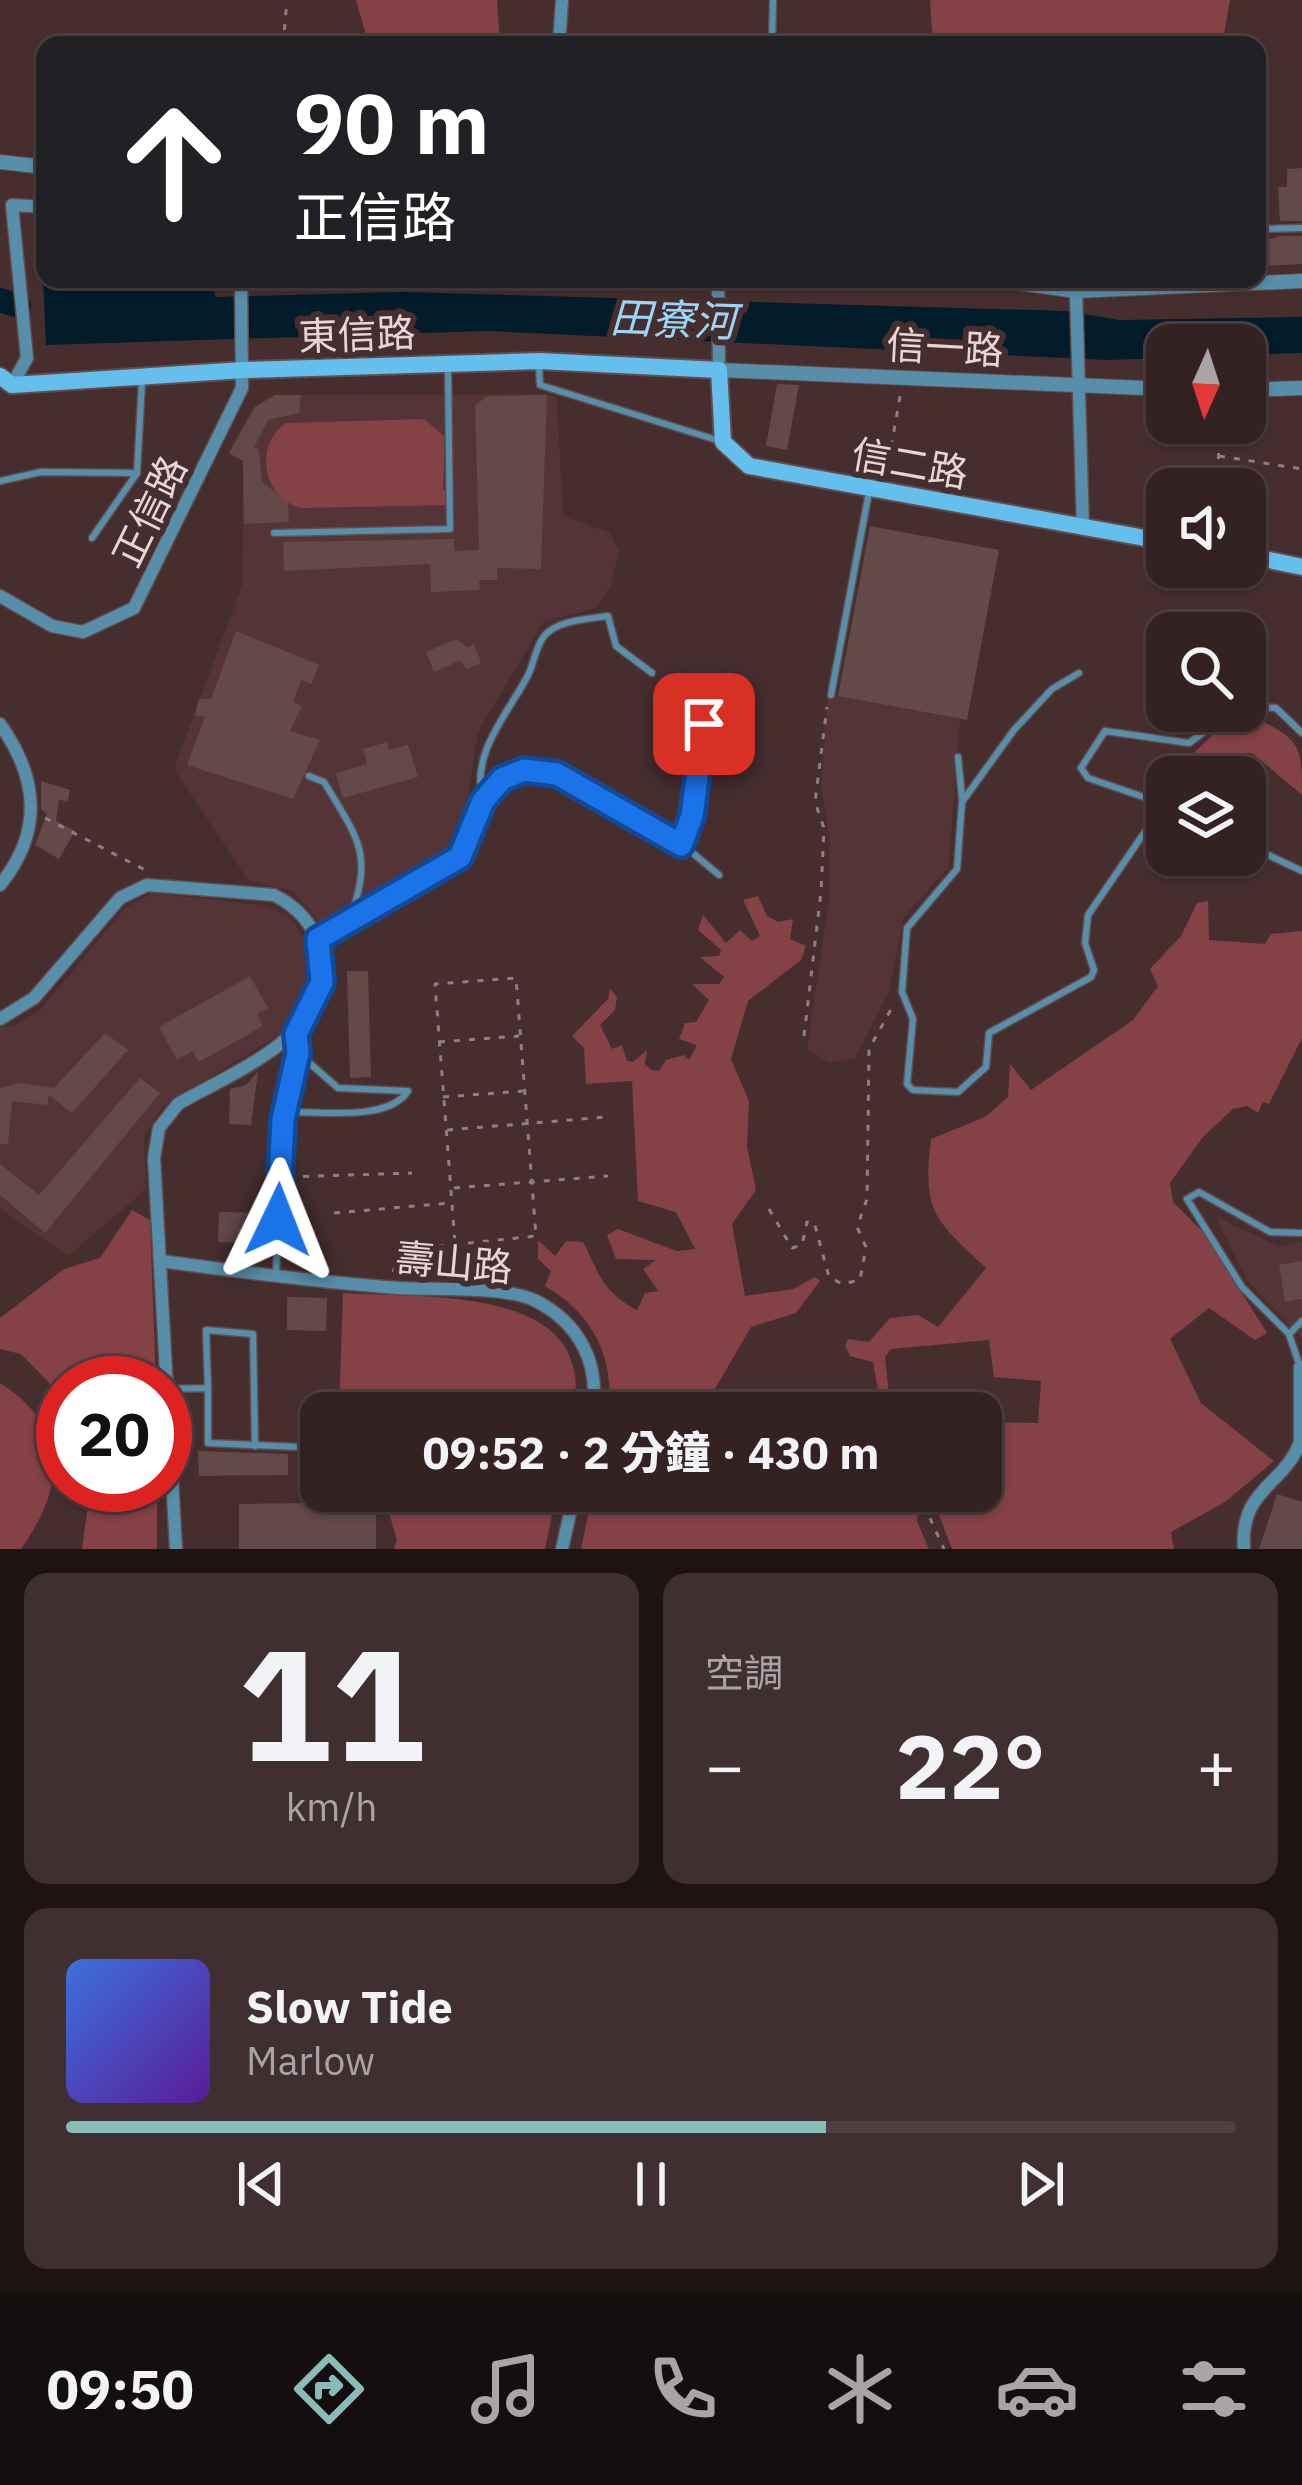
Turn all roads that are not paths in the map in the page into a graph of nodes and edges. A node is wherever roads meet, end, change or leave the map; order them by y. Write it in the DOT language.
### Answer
graph roads {
  1 [pos="562,0"];
  2 [pos="773,0"];
  3 [pos="560,36"];
  4 [pos="772,36"];
  5 [pos="0,162"];
  6 [pos="36,165"];
  7 [pos="36,206"];
  8 [pos="1302,228"];
  9 [pos="1266,230"];
  10 [pos="1302,281"];
  11 [pos="1266,283"];
  12 [pos="240,288"];
  13 [pos="718,288"];
  14 [pos="1054,288"];
  15 [pos="1072,288"];
  16 [pos="1082,288"];
  17 [pos="1144,288"];
  18 [pos="1076,291"];
  19 [pos="539,361"];
  20 [pos="448,364"];
  21 [pos="244,370"];
  22 [pos="719,370"];
  23 [pos="142,377"];
  24 [pos="4,386"];
  25 [pos="1078,388"];
  26 [pos="1302,388"];
  27 [pos="1146,389"];
  28 [pos="1266,389"];
  29 [pos="723,442"];
  30 [pos="137,473"];
  31 [pos="0,482"];
  32 [pos="876,491"];
  33 [pos="1083,529"];
  34 [pos="274,533"];
  35 [pos="92,538"];
  36 [pos="1146,539"];
  37 [pos="1266,560"];
  38 [pos="1302,568"];
  39 [pos="0,596"];
  40 [pos="652,673"];
  41 [pos="1079,673"];
  42 [pos="828,694"];
  43 [pos="1266,708"];
  44 [pos="0,724"];
  45 [pos="704,724"];
  46 [pos="1204,732"];
  47 [pos="1302,733"];
  48 [pos="958,757"];
  49 [pos="309,776"];
  50 [pos="1146,798"];
  51 [pos="483,801"];
  52 [pos="962,802"];
  53 [pos="1146,832"];
  54 [pos="681,845"];
  55 [pos="1266,854"];
  56 [pos="1302,872"];
  57 [pos="719,875"];
  58 [pos="0,885"];
  59 [pos="347,924"];
  60 [pos="318,939"];
  61 [pos="0,1019"];
  62 [pos="296,1034"];
  63 [pos="298,1053"];
  64 [pos="286,1112"];
  65 [pos="1302,1233"];
  66 [pos="161,1262"];
  67 [pos="276,1277"];
  68 [pos="1302,1322"];
  69 [pos="1288,1334"];
  70 [pos="168,1356"];
  71 [pos="1301,1367"];
  72 [pos="192,1388"];
  73 [pos="208,1388"];
  74 [pos="593,1392"];
  75 [pos="255,1446"];
  76 [pos="300,1447"];
  77 [pos="175,1512"];
  78 [pos="570,1512"];
  79 [pos="176,1549"];
  80 [pos="562,1549"];
  81 [pos="1244,1549"];
  1 -- 3 [label="street"];
  2 -- 4 [label="lane"];
  5 -- 6 [label="street"];
  7 -- 24 [label="street"];
  8 -- 9 [label="lane"];
  10 -- 11 [label="street"];
  12 -- 21 [label="street"];
  13 -- 22 [label="street"];
  14 -- 18 [label="street"];
  15 -- 18 [label="lane"];
  16 -- 18 [label="lane"];
  17 -- 18 [label="street"];
  18 -- 25 [label="street"];
  19 -- 20 [label="main road, 東信路"];
  19 -- 22 [label="main road, 東信路"];
  19 -- 29 [label="lane"];
  20 -- 21 [label="main road, 東信路"];
  20 -- 34 [label="lane"];
  21 -- 23 [label="main road, 東信路"];
  21 -- 39 [label="street, 正信路"];
  22 -- 25 [label="street, 信一路"];
  22 -- 29 [label="main road"];
  23 -- 24 [label="main road, 東信路"];
  23 -- 30 [label="lane"];
  25 -- 27 [label="street, 信一路"];
  25 -- 33 [label="street"];
  26 -- 28 [label="street"];
  29 -- 32 [label="main road, 信二路"];
  30 -- 31 [label="lane"];
  30 -- 35 [label="lane"];
  32 -- 33 [label="main road, 信二路"];
  32 -- 42 [label="lane"];
  33 -- 36 [label="main road, 信二路"];
  37 -- 38 [label="main road"];
  40 -- 51 [label="lane"];
  41 -- 52 [label="lane"];
  43 -- 47 [label="lane"];
  44 -- 58 [label="street"];
  45 -- 54 [label="lane"];
  46 -- 50 [label="lane"];
  48 -- 52 [label="lane"];
  49 -- 59 [label="lane"];
  51 -- 54 [label="lane"];
  51 -- 59 [label="lane"];
  52 -- 53 [label="lane"];
  54 -- 57 [label="lane"];
  55 -- 56 [label="lane"];
  59 -- 60 [label="lane"];
  60 -- 61 [label="street"];
  60 -- 62 [label="street"];
  62 -- 63 [label="lane"];
  62 -- 66 [label="street"];
  63 -- 64 [label="lane"];
  63 -- 64 [label="lane"];
  64 -- 67 [label="lane"];
  65 -- 69 [label="lane"];
  66 -- 67 [label="street, 壽山路"];
  66 -- 70 [label="street"];
  67 -- 74 [label="street, 壽山路"];
  68 -- 69 [label="lane"];
  69 -- 71 [label="lane"];
  71 -- 81 [label="street"];
  72 -- 73 [label="lane"];
  73 -- 75 [label="lane"];
  73 -- 75 [label="lane"];
  75 -- 76 [label="lane"];
  77 -- 79 [label="street"];
  78 -- 80 [label="street"];
}
